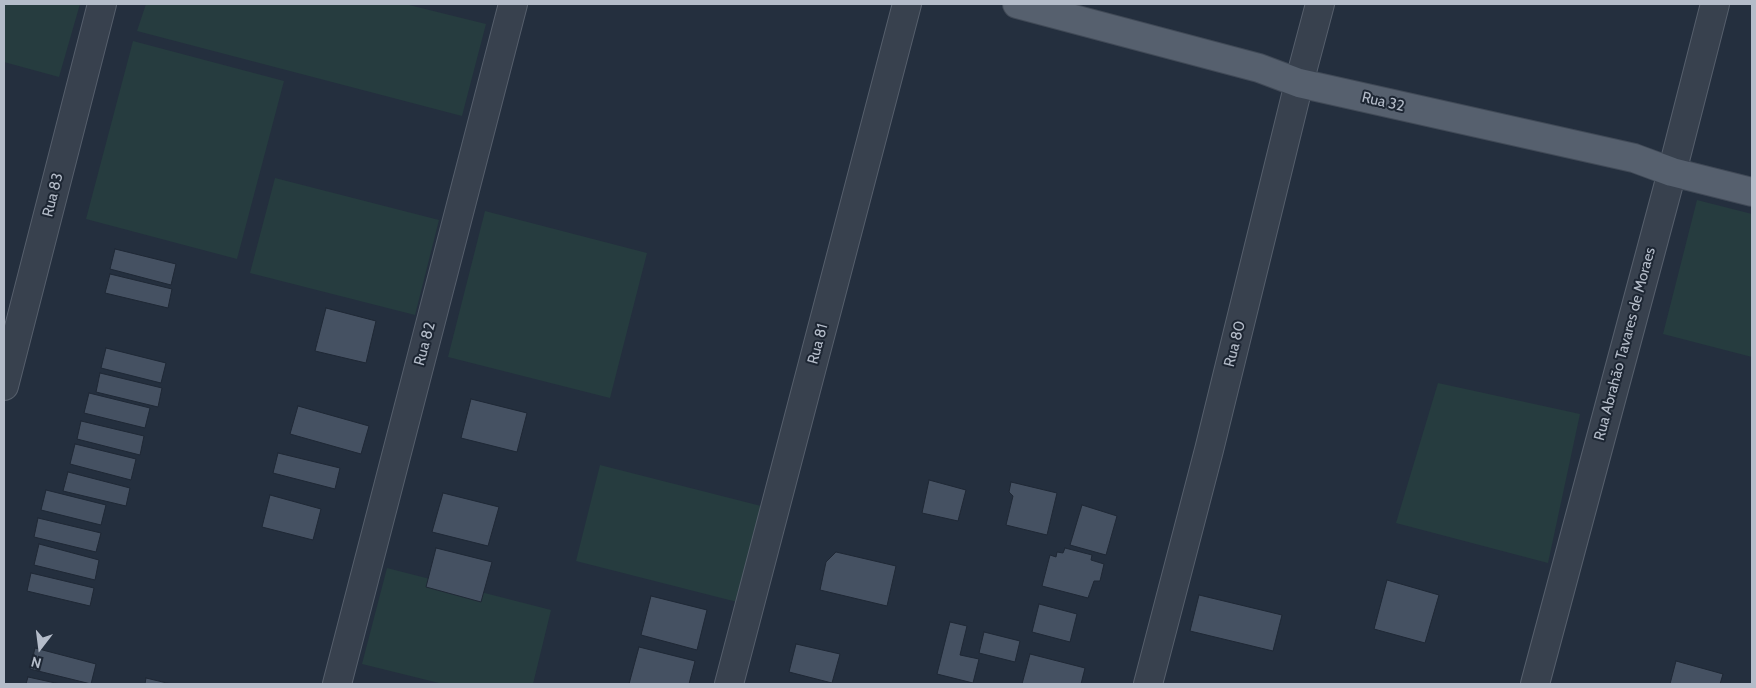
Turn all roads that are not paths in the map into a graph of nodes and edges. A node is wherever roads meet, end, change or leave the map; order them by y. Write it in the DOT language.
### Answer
graph roads {
  1 [pos="102,4"];
  2 [pos="513,4"];
  3 [pos="907,4"];
  4 [pos="1017,4"];
  5 [pos="1320,4"];
  6 [pos="1715,4"];
  7 [pos="1299,82"];
  8 [pos="1672,172"];
  9 [pos="1752,192"];
  10 [pos="4,386"];
  11 [pos="337,684"];
  12 [pos="729,684"];
  13 [pos="1148,684"];
  14 [pos="1535,684"];
  1 -- 10 [label="street, Rua 83"];
  2 -- 11 [label="street, Rua 82"];
  3 -- 12 [label="street, Rua 81"];
  4 -- 7 [label="main road, Rua 32"];
  5 -- 7 [label="street, Rua 80"];
  6 -- 8 [label="street, Rua Abrahão Tavares de Moraes"];
  7 -- 8 [label="main road, Rua 32"];
  7 -- 13 [label="street, Rua 80"];
  8 -- 9 [label="main road, Rua 32"];
  8 -- 14 [label="street, Rua Abrahão Tavares de Moraes"];
}
